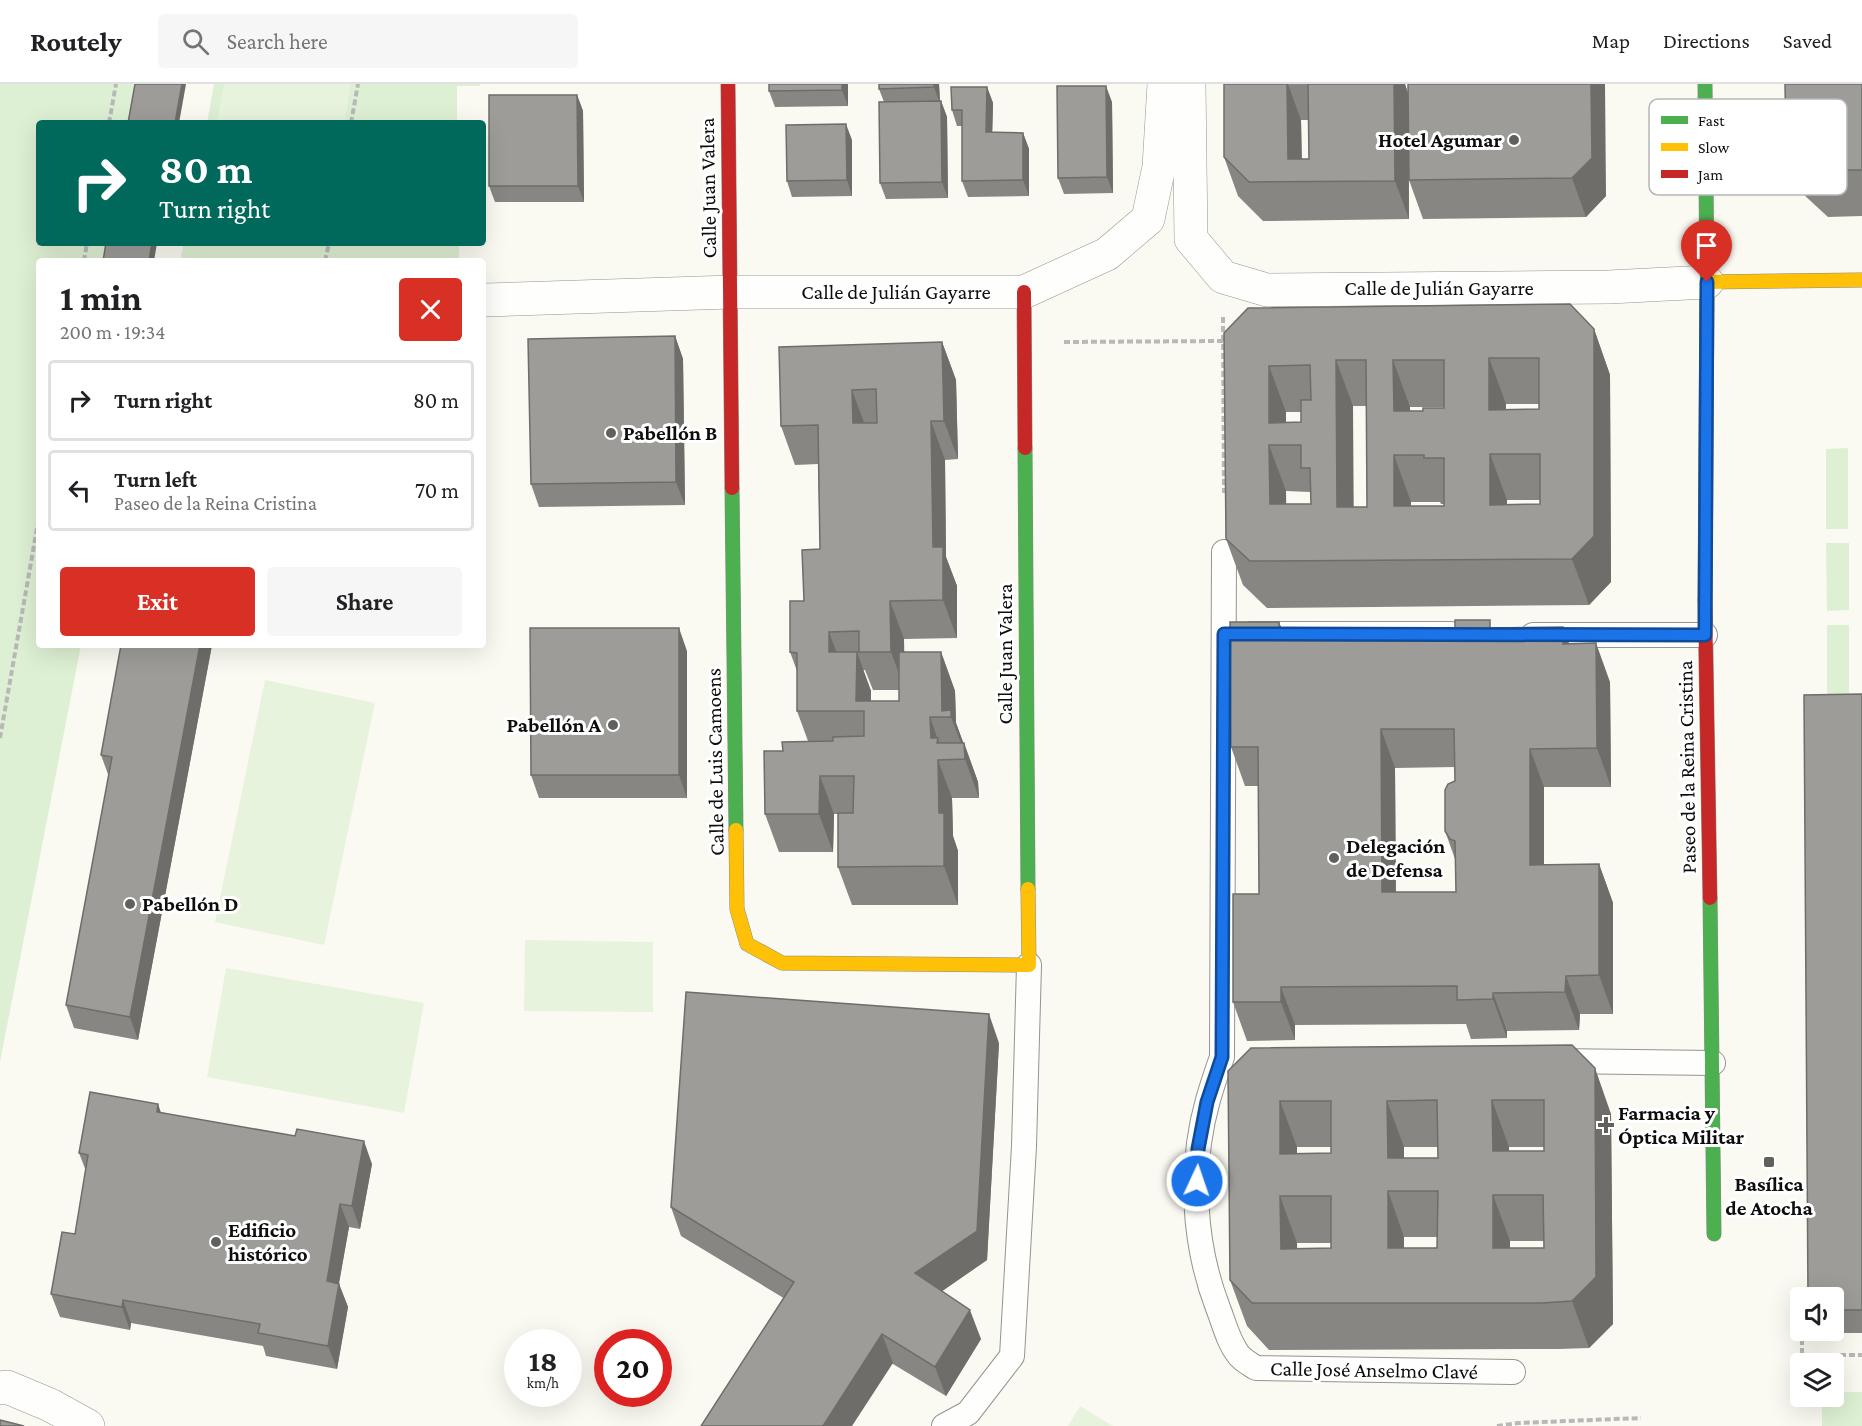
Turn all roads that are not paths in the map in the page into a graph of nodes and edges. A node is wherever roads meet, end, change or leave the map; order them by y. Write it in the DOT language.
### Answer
graph roads {
  1 [pos="728,84"];
  2 [pos="1164,84"];
  3 [pos="1189,84"];
  4 [pos="1705,84"];
  5 [pos="1705,99"];
  6 [pos="1706,195"];
  7 [pos="1862,280"];
  8 [pos="1707,282"];
  9 [pos="732,292"];
  10 [pos="1024,292"];
  11 [pos="486,300"];
  12 [pos="1224,552"];
  13 [pos="1224,634"];
  14 [pos="1470,634"];
  15 [pos="1517,635"];
  16 [pos="1705,635"];
  17 [pos="1029,965"];
  18 [pos="1529,1061"];
  19 [pos="1713,1063"];
  20 [pos="1714,1234"];
  21 [pos="1513,1372"];
  22 [pos="0,1388"];
  23 [pos="965,1419"];
  24 [pos="88,1426"];
  25 [pos="944,1426"];
  1 -- 9 [label="street, Calle Juan Valera"];
  2 -- 10 [label="street, Calle de Julián Gayarre"];
  3 -- 8 [label="street, Calle de Julián Gayarre"];
  4 -- 5 [label="street, Paseo de la Reina Cristina"];
  6 -- 8 [label="street, Paseo de la Reina Cristina"];
  7 -- 8 [label="street, Calle de Julián Gayarre"];
  8 -- 16 [label="street, Paseo de la Reina Cristina"];
  9 -- 10 [label="street, Calle de Julián Gayarre"];
  9 -- 11 [label="street, Calle de Julián Gayarre"];
  9 -- 17 [label="street, Calle de Luis Camoens"];
  10 -- 17 [label="street, Calle Juan Valera"];
  12 -- 13 [label="lane"];
  13 -- 14 [label="lane"];
  13 -- 21 [label="lane, Calle José Anselmo Clavé"];
  15 -- 16 [label="lane"];
  16 -- 19 [label="street, Paseo de la Reina Cristina"];
  17 -- 23 [label="lane"];
  18 -- 19 [label="lane"];
  19 -- 20 [label="street, Paseo de la Reina Cristina"];
  22 -- 24 [label="street"];
  23 -- 25 [label="lane"];
}
